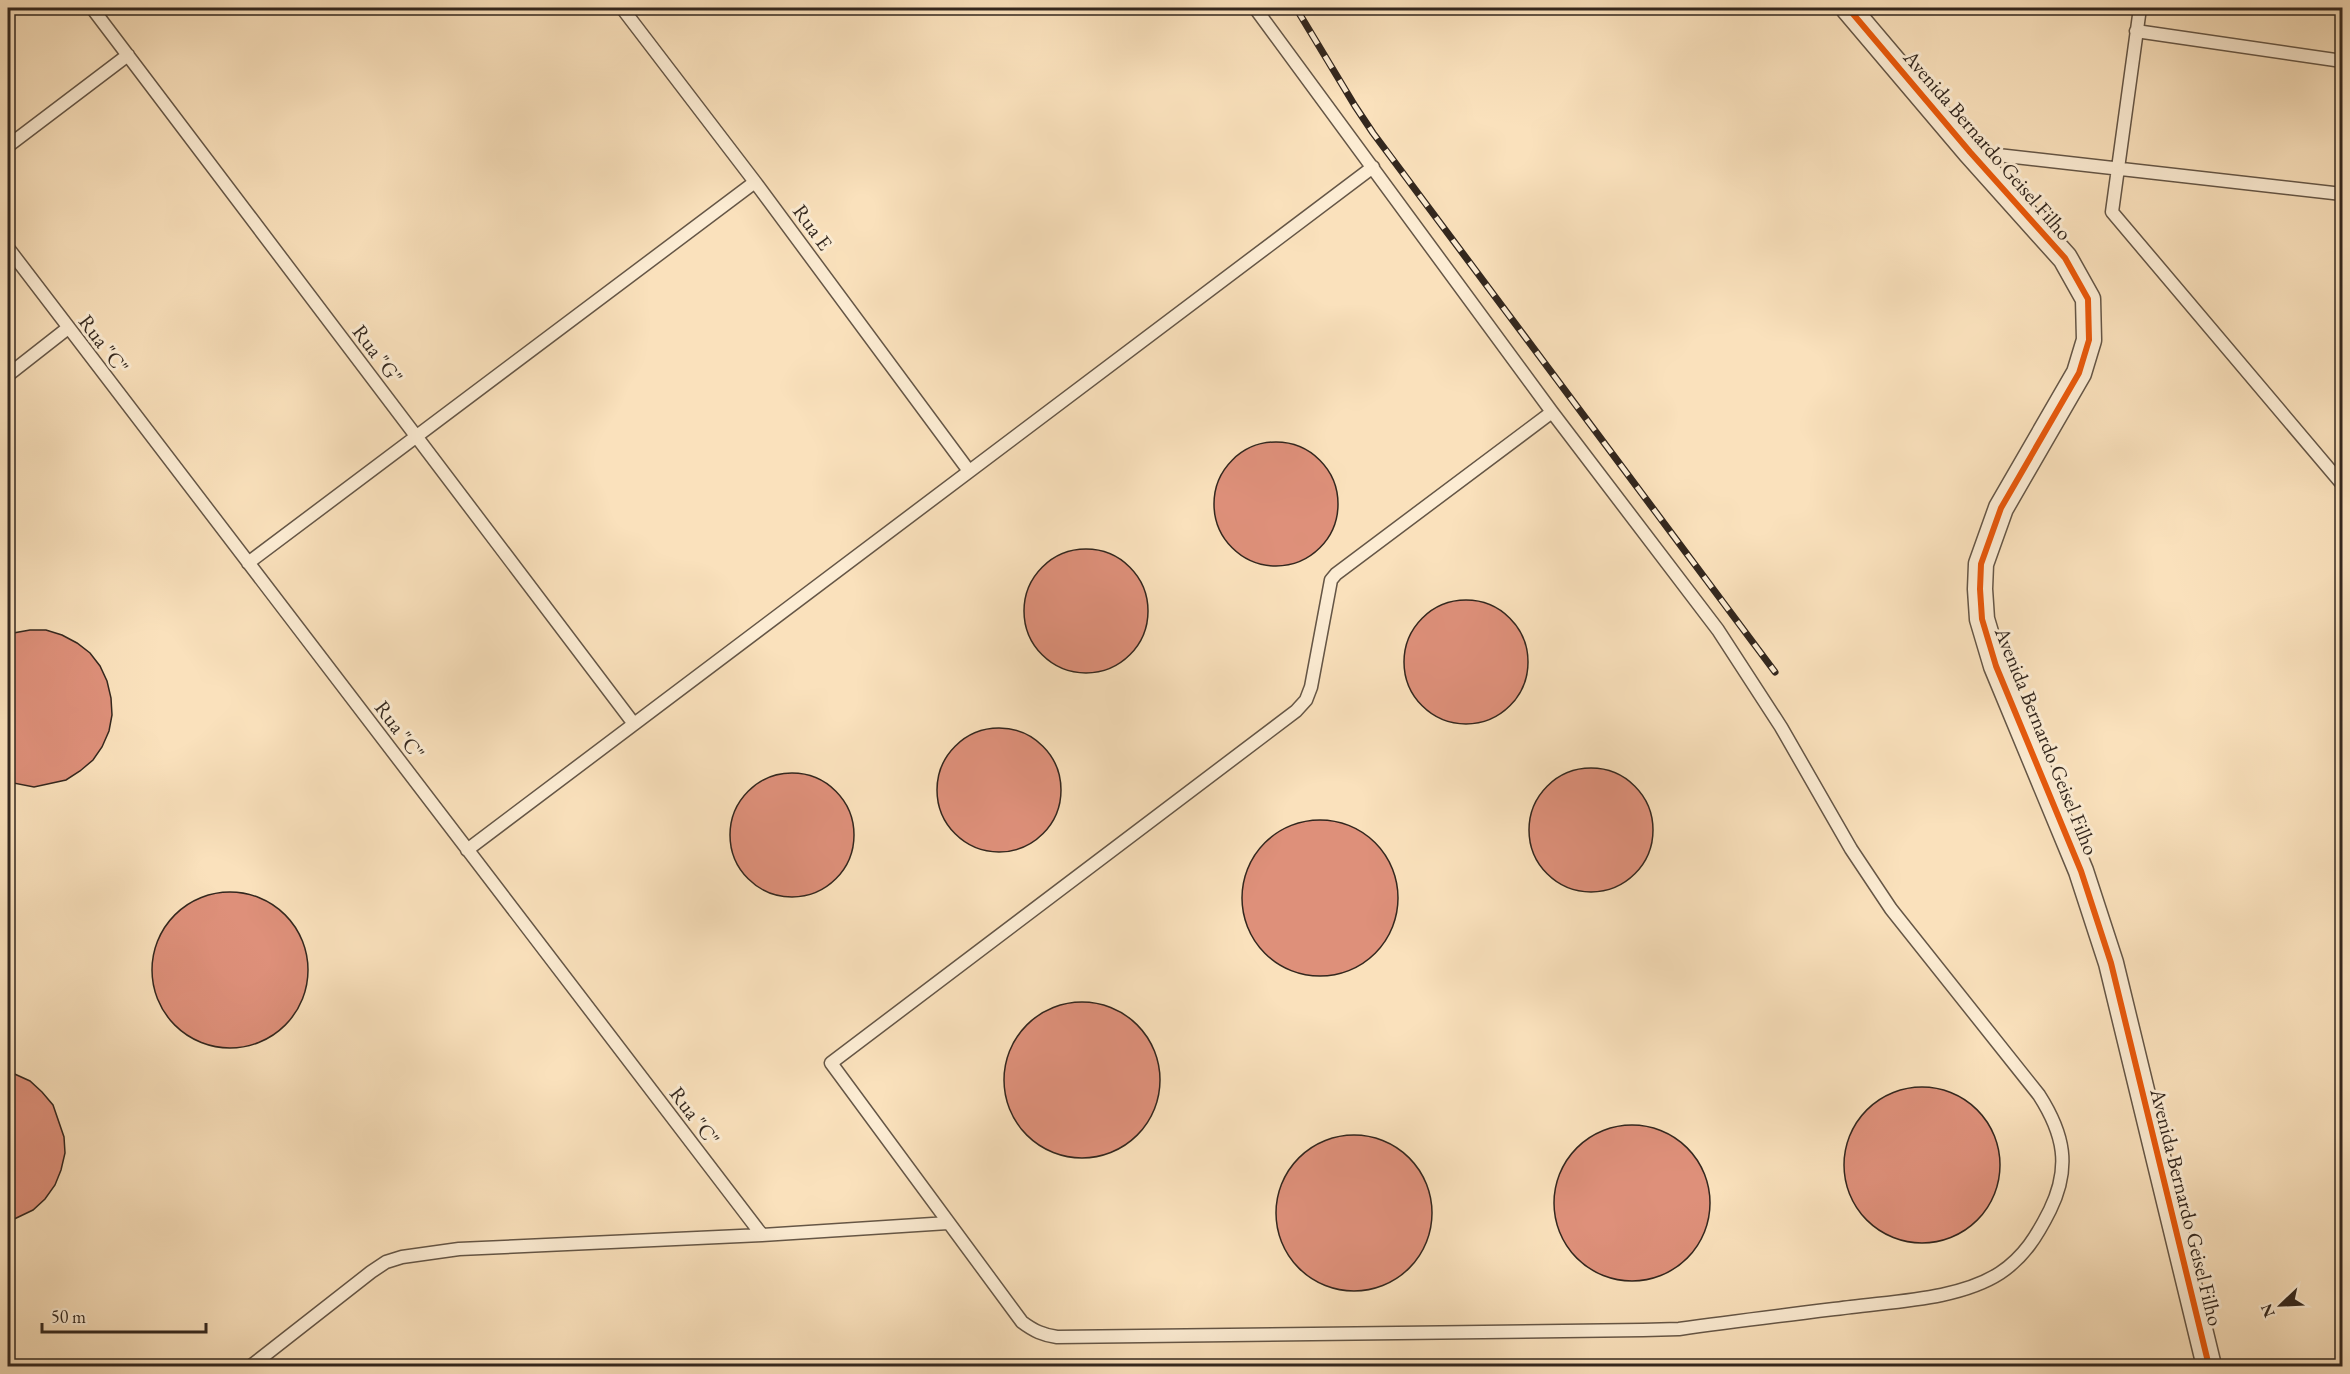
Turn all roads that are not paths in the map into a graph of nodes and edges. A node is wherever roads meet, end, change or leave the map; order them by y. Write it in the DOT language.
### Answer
graph roads {
  1 [pos="92,8"];
  2 [pos="622,8"];
  3 [pos="1255,8"];
  4 [pos="1848,8"];
  5 [pos="2140,8"];
  6 [pos="2136,31"];
  7 [pos="128,55"];
  8 [pos="2343,61"];
  9 [pos="8,146"];
  10 [pos="1970,152"];
  11 [pos="1372,167"];
  12 [pos="2118,169"];
  13 [pos="755,182"];
  14 [pos="2343,194"];
  15 [pos="8,248"];
  16 [pos="68,328"];
  17 [pos="8,375"];
  18 [pos="1552,412"];
  19 [pos="417,437"];
  20 [pos="969,471"];
  21 [pos="2343,484"];
  22 [pos="248,563"];
  23 [pos="634,724"];
  24 [pos="467,850"];
  25 [pos="948,1223"];
  26 [pos="762,1235"];
  27 [pos="251,1366"];
  28 [pos="2209,1366"];
  1 -- 7 [label="lane, Rua \"G\""];
  2 -- 13 [label="lane, Rua E"];
  3 -- 11 [label="lane"];
  4 -- 10 [label="street, Avenida Bernardo Geisel Filho"];
  5 -- 6 [label="lane"];
  6 -- 8 [label="lane"];
  6 -- 12 [label="lane"];
  7 -- 9 [label="lane"];
  7 -- 19 [label="lane, Rua \"G\""];
  10 -- 12 [label="lane"];
  10 -- 28 [label="street, Avenida Bernardo Geisel Filho"];
  11 -- 18 [label="lane"];
  11 -- 20 [label="lane"];
  12 -- 14 [label="lane"];
  12 -- 21 [label="lane"];
  13 -- 19 [label="lane"];
  13 -- 20 [label="lane, Rua E"];
  15 -- 16 [label="lane, Rua \"C\""];
  16 -- 17 [label="lane"];
  16 -- 22 [label="lane, Rua \"C\""];
  18 -- 25 [label="lane"];
  18 -- 25 [label="lane"];
  19 -- 22 [label="lane"];
  19 -- 23 [label="lane, Rua \"G\""];
  20 -- 23 [label="lane"];
  22 -- 24 [label="lane, Rua \"C\""];
  23 -- 24 [label="lane"];
  24 -- 26 [label="lane, Rua \"C\""];
  25 -- 26 [label="lane"];
  26 -- 27 [label="lane"];
}
